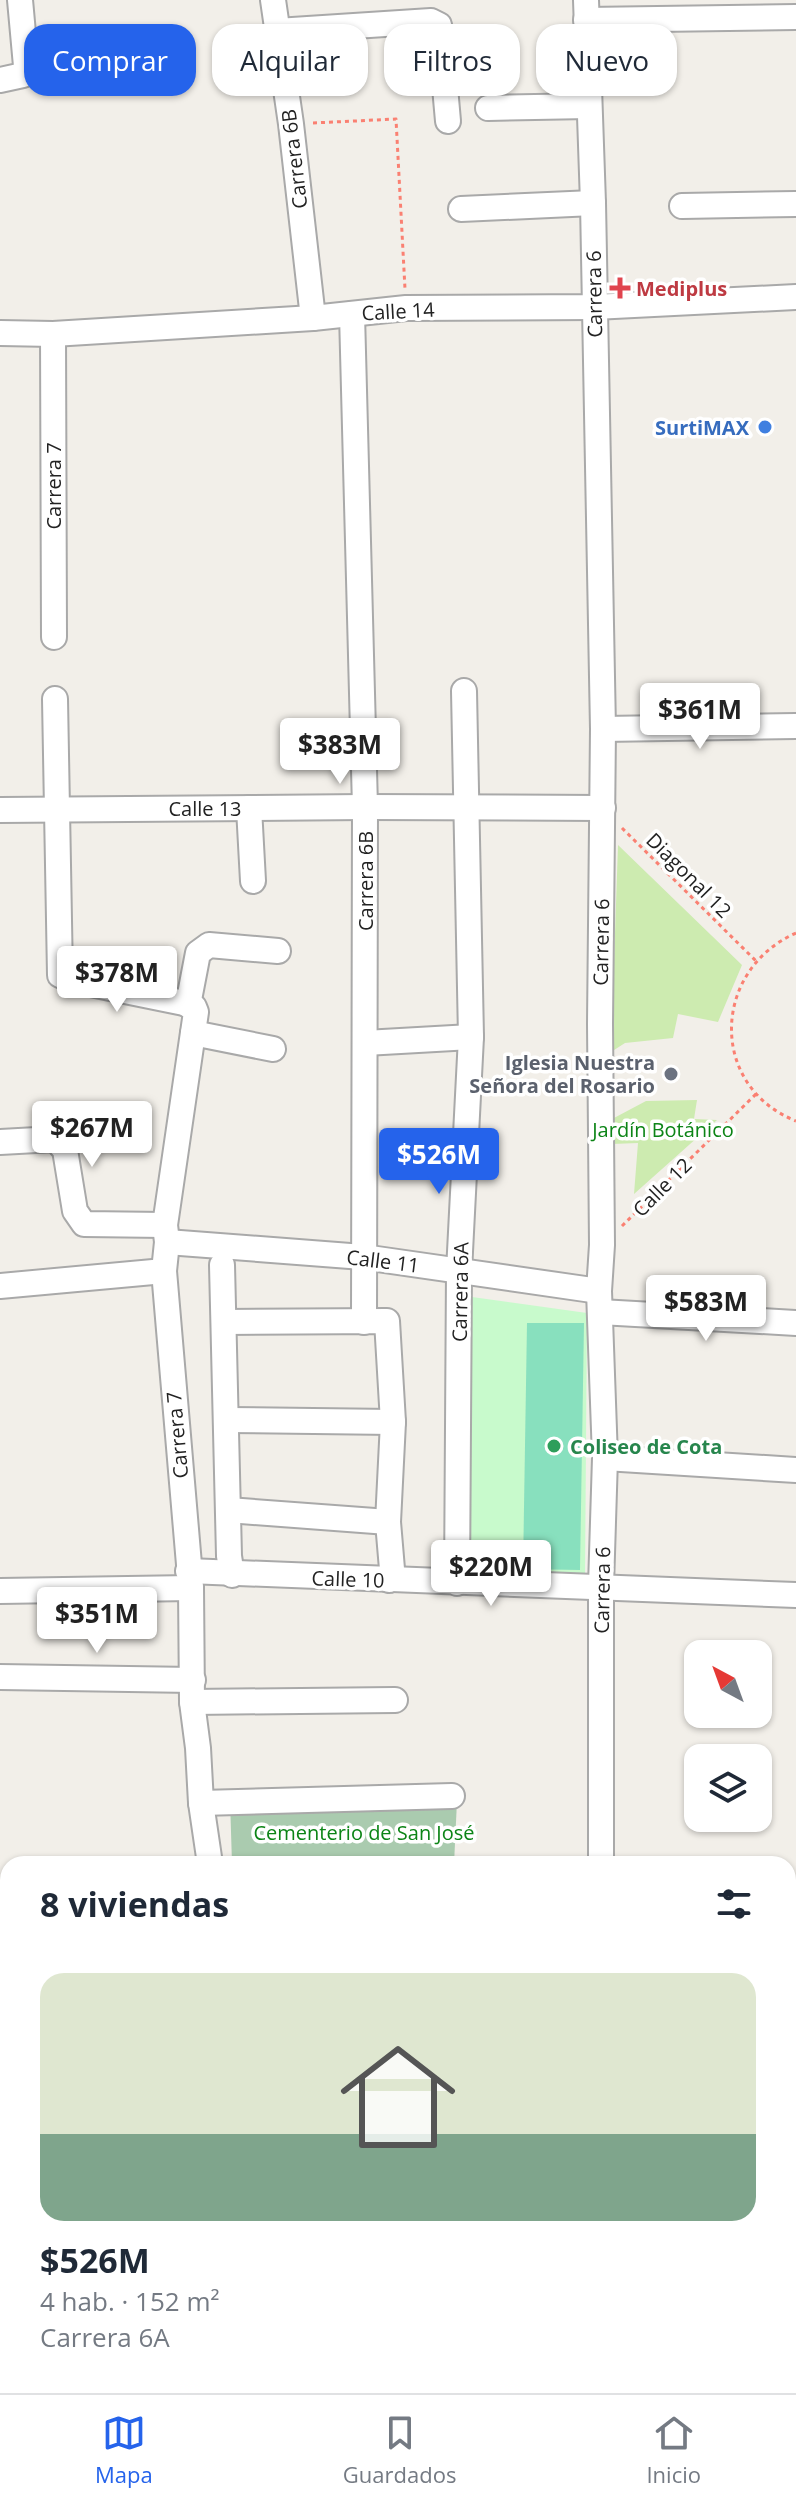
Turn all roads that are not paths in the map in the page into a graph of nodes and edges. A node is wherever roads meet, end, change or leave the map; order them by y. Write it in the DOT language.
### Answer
graph roads {
  1 [pos="20,0"];
  2 [pos="273,0"];
  3 [pos="586,10"];
  4 [pos="796,17"];
  5 [pos="276,24"];
  6 [pos="368,25"];
  7 [pos="12,77"];
  8 [pos="287,96"];
  9 [pos="589,106"];
  10 [pos="488,108"];
  11 [pos="448,121"];
  12 [pos="593,203"];
  13 [pos="796,204"];
  14 [pos="682,206"];
  15 [pos="461,209"];
  16 [pos="796,297"];
  17 [pos="594,307"];
  18 [pos="352,314"];
  19 [pos="313,318"];
  20 [pos="0,333"];
  21 [pos="53,334"];
  22 [pos="54,637"];
  23 [pos="464,691"];
  24 [pos="55,699"];
  25 [pos="796,726"];
  26 [pos="603,729"];
  27 [pos="365,807"];
  28 [pos="249,808"];
  29 [pos="603,808"];
  30 [pos="56,809"];
  31 [pos="466,809"];
  32 [pos="0,810"];
  33 [pos="253,881"];
  34 [pos="278,951"];
  35 [pos="191,1006"];
  36 [pos="193,1033"];
  37 [pos="471,1037"];
  38 [pos="365,1043"];
  39 [pos="273,1049"];
  40 [pos="0,1142"];
  41 [pos="166,1233"];
  42 [pos="363,1257"];
  43 [pos="222,1265"];
  44 [pos="164,1271"];
  45 [pos="459,1271"];
  46 [pos="0,1286"];
  47 [pos="599,1301"];
  48 [pos="224,1322"];
  49 [pos="364,1322"];
  50 [pos="796,1323"];
  51 [pos="226,1420"];
  52 [pos="393,1422"];
  53 [pos="605,1458"];
  54 [pos="796,1470"];
  55 [pos="228,1510"];
  56 [pos="388,1522"];
  57 [pos="232,1575"];
  58 [pos="190,1580"];
  59 [pos="389,1580"];
  60 [pos="457,1583"];
  61 [pos="601,1586"];
  62 [pos="0,1591"];
  63 [pos="796,1595"];
  64 [pos="0,1677"];
  65 [pos="192,1691"];
  66 [pos="395,1700"];
  67 [pos="452,1796"];
  68 [pos="201,1803"];
  69 [pos="209,1856"];
  70 [pos="601,1856"];
  1 -- 7 [label="street"];
  2 -- 5 [label="street, Carrera 6B"];
  3 -- 4 [label="street"];
  3 -- 9 [label="street, Carrera 6"];
  6 -- 11 [label="street"];
  8 -- 19 [label="street, Carrera 6B"];
  9 -- 10 [label="street"];
  9 -- 12 [label="street, Carrera 6"];
  12 -- 15 [label="street"];
  12 -- 17 [label="street, Carrera 6"];
  13 -- 14 [label="street"];
  16 -- 17 [label="street, Calle 14"];
  17 -- 18 [label="street, Calle 14"];
  17 -- 26 [label="street, Carrera 6"];
  18 -- 19 [label="street, Calle 14"];
  18 -- 27 [label="street, Carrera 6B"];
  19 -- 21 [label="street, Calle 14"];
  20 -- 21 [label="street, Calle 14"];
  21 -- 22 [label="street, Carrera 7"];
  23 -- 31 [label="street, Carrera 6A"];
  24 -- 30 [label="street"];
  25 -- 26 [label="street"];
  26 -- 29 [label="street, Carrera 6"];
  27 -- 28 [label="street, Calle 13"];
  27 -- 31 [label="street, Calle 13"];
  27 -- 38 [label="street, Carrera 6B"];
  28 -- 30 [label="street, Calle 13"];
  28 -- 33 [label="street"];
  29 -- 31 [label="street, Calle 13"];
  29 -- 47 [label="street, Carrera 6"];
  30 -- 32 [label="street, Calle 13"];
  30 -- 35 [label="street"];
  31 -- 37 [label="street, Carrera 6A"];
  34 -- 35 [label="street, Carrera 7"];
  35 -- 36 [label="street, Carrera 7"];
  36 -- 39 [label="street"];
  36 -- 41 [label="street, Carrera 7"];
  37 -- 38 [label="street"];
  37 -- 45 [label="street, Carrera 6A"];
  38 -- 42 [label="street, Carrera 6B"];
  40 -- 41 [label="street, Calle 11"];
  41 -- 42 [label="street, Calle 11"];
  41 -- 44 [label="street, Carrera 7"];
  42 -- 45 [label="street, Calle 11"];
  42 -- 49 [label="street, Carrera 6B"];
  43 -- 48 [label="street"];
  44 -- 46 [label="street"];
  44 -- 58 [label="street, Carrera 7"];
  45 -- 47 [label="street, Calle 11"];
  45 -- 60 [label="street, Carrera 6A"];
  47 -- 50 [label="street, Calle 11"];
  47 -- 53 [label="street, Carrera 6"];
  48 -- 49 [label="street"];
  48 -- 51 [label="street"];
  49 -- 52 [label="street"];
  51 -- 52 [label="street"];
  51 -- 55 [label="street"];
  52 -- 56 [label="street"];
  53 -- 54 [label="street"];
  53 -- 61 [label="street, Carrera 6"];
  55 -- 56 [label="street"];
  55 -- 57 [label="street"];
  56 -- 59 [label="street"];
  57 -- 58 [label="street, Calle 10"];
  57 -- 59 [label="street, Calle 10"];
  58 -- 62 [label="street, Calle 10"];
  58 -- 65 [label="street, Carrera 7"];
  59 -- 60 [label="street, Calle 10"];
  60 -- 61 [label="street, Calle 10"];
  61 -- 63 [label="street, Calle 10"];
  61 -- 70 [label="street, Carrera 6"];
  64 -- 65 [label="street"];
  65 -- 66 [label="street"];
  65 -- 68 [label="street, Carrera 7"];
  67 -- 68 [label="street"];
  68 -- 69 [label="street, Carrera 7"];
}
